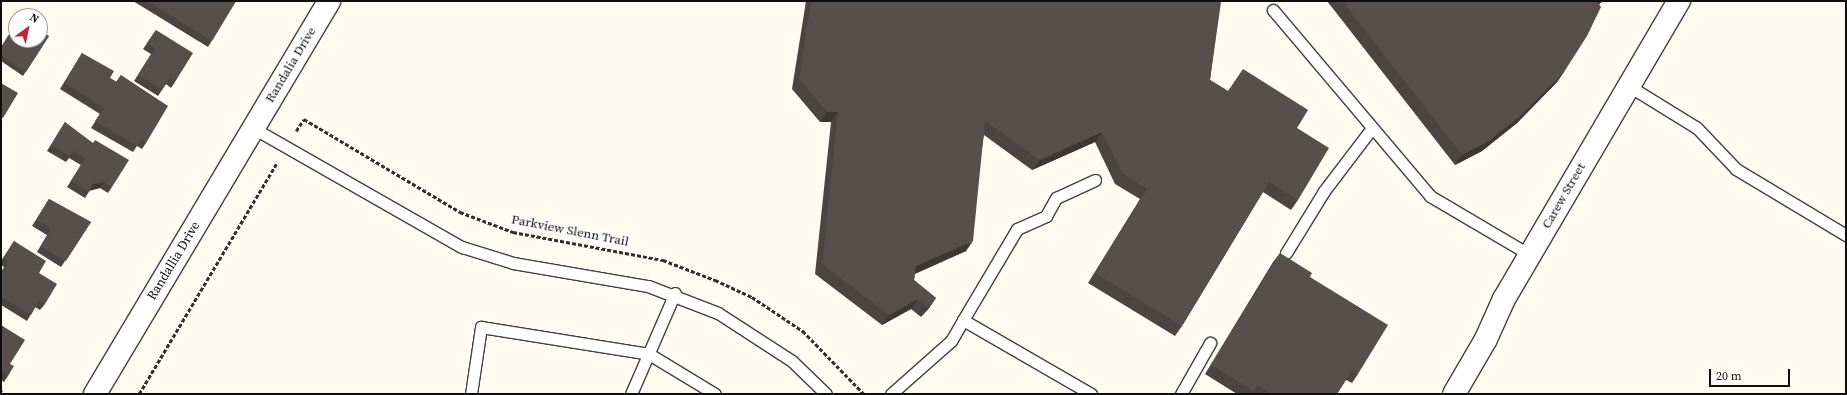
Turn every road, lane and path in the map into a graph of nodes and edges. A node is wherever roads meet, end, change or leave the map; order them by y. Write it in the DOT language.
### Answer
graph roads {
  1 [pos="1679,1"];
  2 [pos="323,3"];
  3 [pos="1273,10"];
  4 [pos="1629,86"];
  5 [pos="253,128"];
  6 [pos="1372,128"];
  7 [pos="286,147"];
  8 [pos="1095,180"];
  9 [pos="1846,235"];
  10 [pos="1286,252"];
  11 [pos="1530,255"];
  12 [pos="675,294"];
  13 [pos="963,320"];
  14 [pos="1210,343"];
  15 [pos="649,354"];
  16 [pos="95,394"];
  17 [pos="139,394"];
  18 [pos="471,394"];
  19 [pos="631,394"];
  20 [pos="715,394"];
  21 [pos="826,394"];
  22 [pos="864,394"];
  23 [pos="891,394"];
  24 [pos="1091,394"];
  25 [pos="1181,394"];
  26 [pos="1454,394"];
  1 -- 4 [label="street, Carew Street"];
  2 -- 5 [label="street, Randalia Drive"];
  3 -- 6 [label="lane"];
  4 -- 9 [label="lane"];
  4 -- 11 [label="street, Carew Street"];
  5 -- 7 [label="lane"];
  5 -- 16 [label="street, Randallia Drive"];
  6 -- 10 [label="lane"];
  6 -- 11 [label="lane"];
  7 -- 12 [label="lane"];
  7 -- 17 [label="path, Parkview Slenn Trail"];
  7 -- 22 [label="path, Parkview Slenn Trail"];
  8 -- 13 [label="lane"];
  11 -- 26 [label="street, Carew Street"];
  12 -- 15 [label="lane"];
  12 -- 21 [label="lane"];
  13 -- 23 [label="lane"];
  13 -- 24 [label="lane"];
  14 -- 25 [label="lane"];
  15 -- 18 [label="lane"];
  15 -- 19 [label="lane"];
  15 -- 20 [label="lane"];
}
